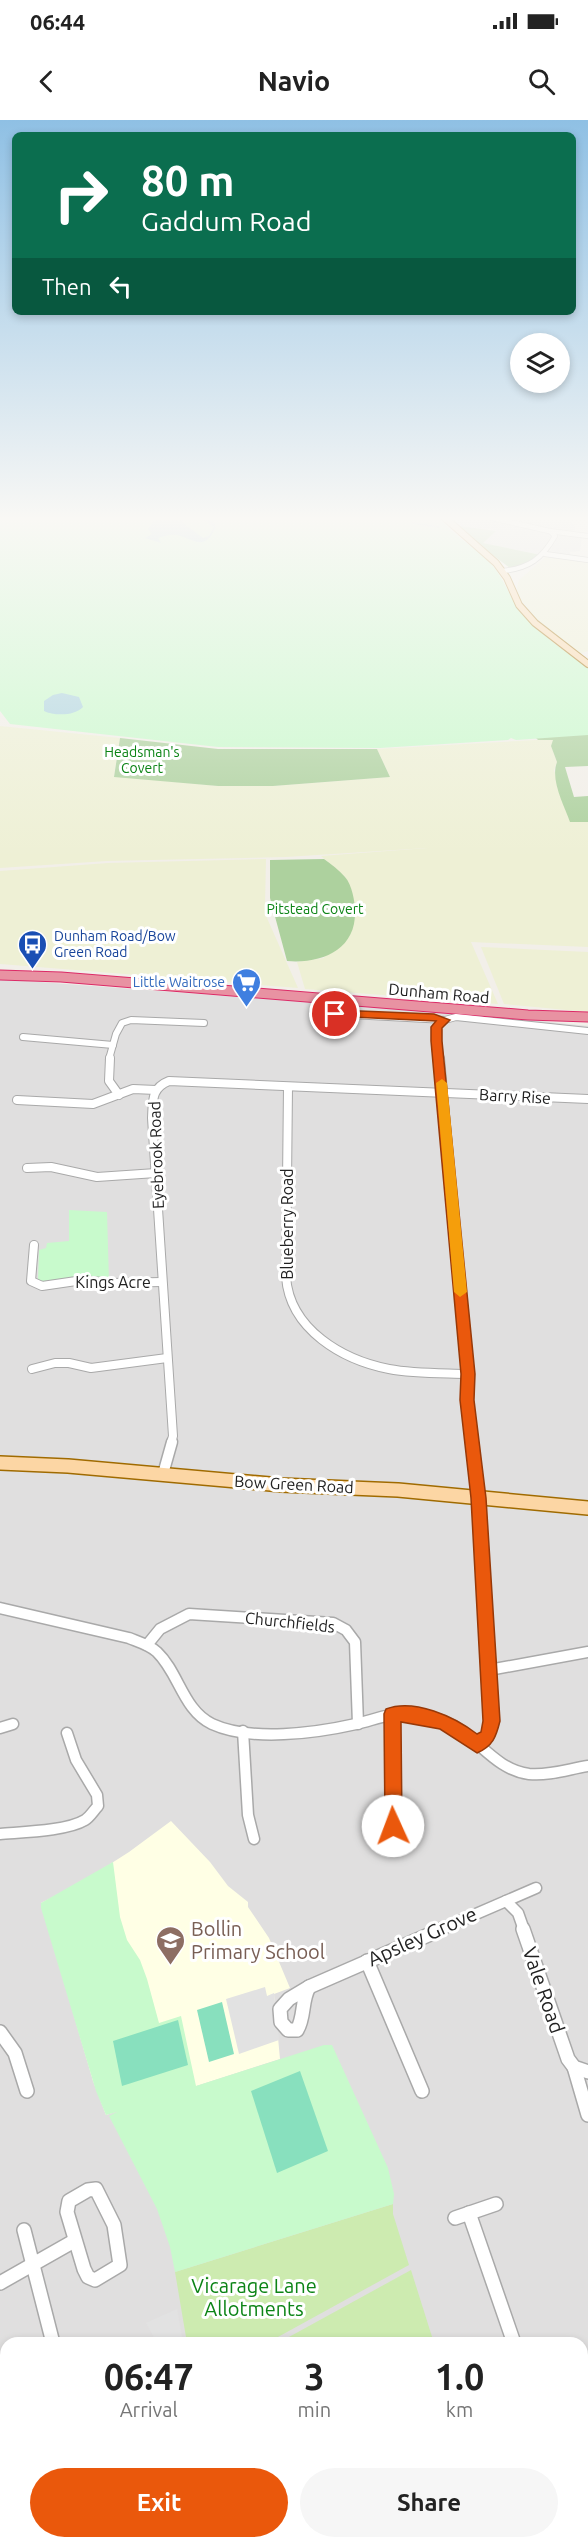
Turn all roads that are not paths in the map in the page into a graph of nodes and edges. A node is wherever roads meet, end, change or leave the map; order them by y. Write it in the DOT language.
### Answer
graph roads {
  1 [pos="544,631"];
  2 [pos="588,664"];
  3 [pos="0,969"];
  4 [pos="0,975"];
  5 [pos="61,977"];
  6 [pos="313,1013"];
  7 [pos="528,1015"];
  8 [pos="588,1017"];
  9 [pos="445,1020"];
  10 [pos="204,1023"];
  11 [pos="588,1023"];
  12 [pos="588,1031"];
  13 [pos="23,1037"];
  14 [pos="112,1045"];
  15 [pos="288,1087"];
  16 [pos="156,1090"];
  17 [pos="443,1093"];
  18 [pos="119,1095"];
  19 [pos="588,1099"];
  20 [pos="17,1100"];
  21 [pos="27,1168"];
  22 [pos="156,1173"];
  23 [pos="34,1245"];
  24 [pos="162,1282"];
  25 [pos="167,1358"];
  26 [pos="32,1369"];
  27 [pos="468,1374"];
  28 [pos="0,1463"];
  29 [pos="163,1474"];
  30 [pos="478,1498"];
  31 [pos="588,1508"];
  32 [pos="0,1608"];
  33 [pos="147,1645"];
  34 [pos="588,1652"];
  35 [pos="489,1670"];
  36 [pos="392,1714"];
  37 [pos="13,1724"];
  38 [pos="358,1724"];
  39 [pos="0,1728"];
  40 [pos="243,1731"];
  41 [pos="67,1733"];
  42 [pos="477,1744"];
  43 [pos="588,1766"];
  44 [pos="393,1826"];
  45 [pos="0,1834"];
  46 [pos="254,1839"];
  47 [pos="536,1888"];
  48 [pos="506,1901"];
  49 [pos="367,1961"];
  50 [pos="309,1987"];
  51 [pos="0,2032"];
  52 [pos="574,2067"];
  53 [pos="588,2072"];
  54 [pos="27,2091"];
  55 [pos="422,2091"];
  56 [pos="588,2115"];
  57 [pos="496,2204"];
  58 [pos="469,2213"];
  59 [pos="455,2218"];
  60 [pos="24,2230"];
  61 [pos="74,2241"];
  62 [pos="32,2264"];
  63 [pos="0,2283"];
  64 [pos="51,2337"];
  65 [pos="512,2337"];
  1 -- 2 [label="main road"];
  3 -- 5 [label="highway, Dunham Road"];
  4 -- 5 [label="highway, Dunham Road"];
  5 -- 7 [label="highway, Dunham Road"];
  6 -- 9 [label="street"];
  7 -- 8 [label="highway, Dunham Road"];
  7 -- 11 [label="highway, Dunham Road"];
  9 -- 12 [label="street"];
  9 -- 17 [label="street"];
  10 -- 14 [label="street"];
  13 -- 14 [label="street"];
  14 -- 18 [label="street"];
  15 -- 16 [label="street, Eyebrook Road"];
  15 -- 17 [label="street, Eyebrook Road"];
  15 -- 27 [label="street, Blueberry Road"];
  16 -- 18 [label="street"];
  16 -- 22 [label="street, Eyebrook Road"];
  17 -- 19 [label="street, Barry Rise"];
  17 -- 27 [label="street"];
  18 -- 20 [label="street"];
  21 -- 22 [label="street"];
  22 -- 24 [label="street, Eyebrook Road"];
  23 -- 24 [label="street, Kings Acre"];
  24 -- 25 [label="street, Eyebrook Road"];
  25 -- 26 [label="street"];
  25 -- 29 [label="street, Eyebrook Road"];
  27 -- 30 [label="street"];
  28 -- 29 [label="main road, Bow Green Road"];
  29 -- 30 [label="main road, Bow Green Road"];
  30 -- 31 [label="main road, Bow Green Road"];
  30 -- 35 [label="street"];
  32 -- 33 [label="street"];
  33 -- 38 [label="street, Churchfields"];
  33 -- 40 [label="street"];
  34 -- 35 [label="street"];
  35 -- 42 [label="street"];
  36 -- 38 [label="street"];
  36 -- 42 [label="street"];
  36 -- 44 [label="street"];
  37 -- 39 [label="street"];
  38 -- 40 [label="street"];
  40 -- 46 [label="street"];
  41 -- 45 [label="street"];
  42 -- 43 [label="street"];
  47 -- 48 [label="street, Apsley Grove"];
  48 -- 49 [label="street, Apsley Grove"];
  48 -- 52 [label="street, Vale Road"];
  49 -- 50 [label="street, Apsley Grove"];
  49 -- 55 [label="street"];
  51 -- 54 [label="street"];
  52 -- 53 [label="street"];
  52 -- 56 [label="street, Vale Road"];
  57 -- 58 [label="street"];
  58 -- 59 [label="street"];
  58 -- 65 [label="street"];
  60 -- 62 [label="street"];
  61 -- 61 [label="street"];
  61 -- 62 [label="street"];
  62 -- 63 [label="street"];
  62 -- 64 [label="street"];
}
